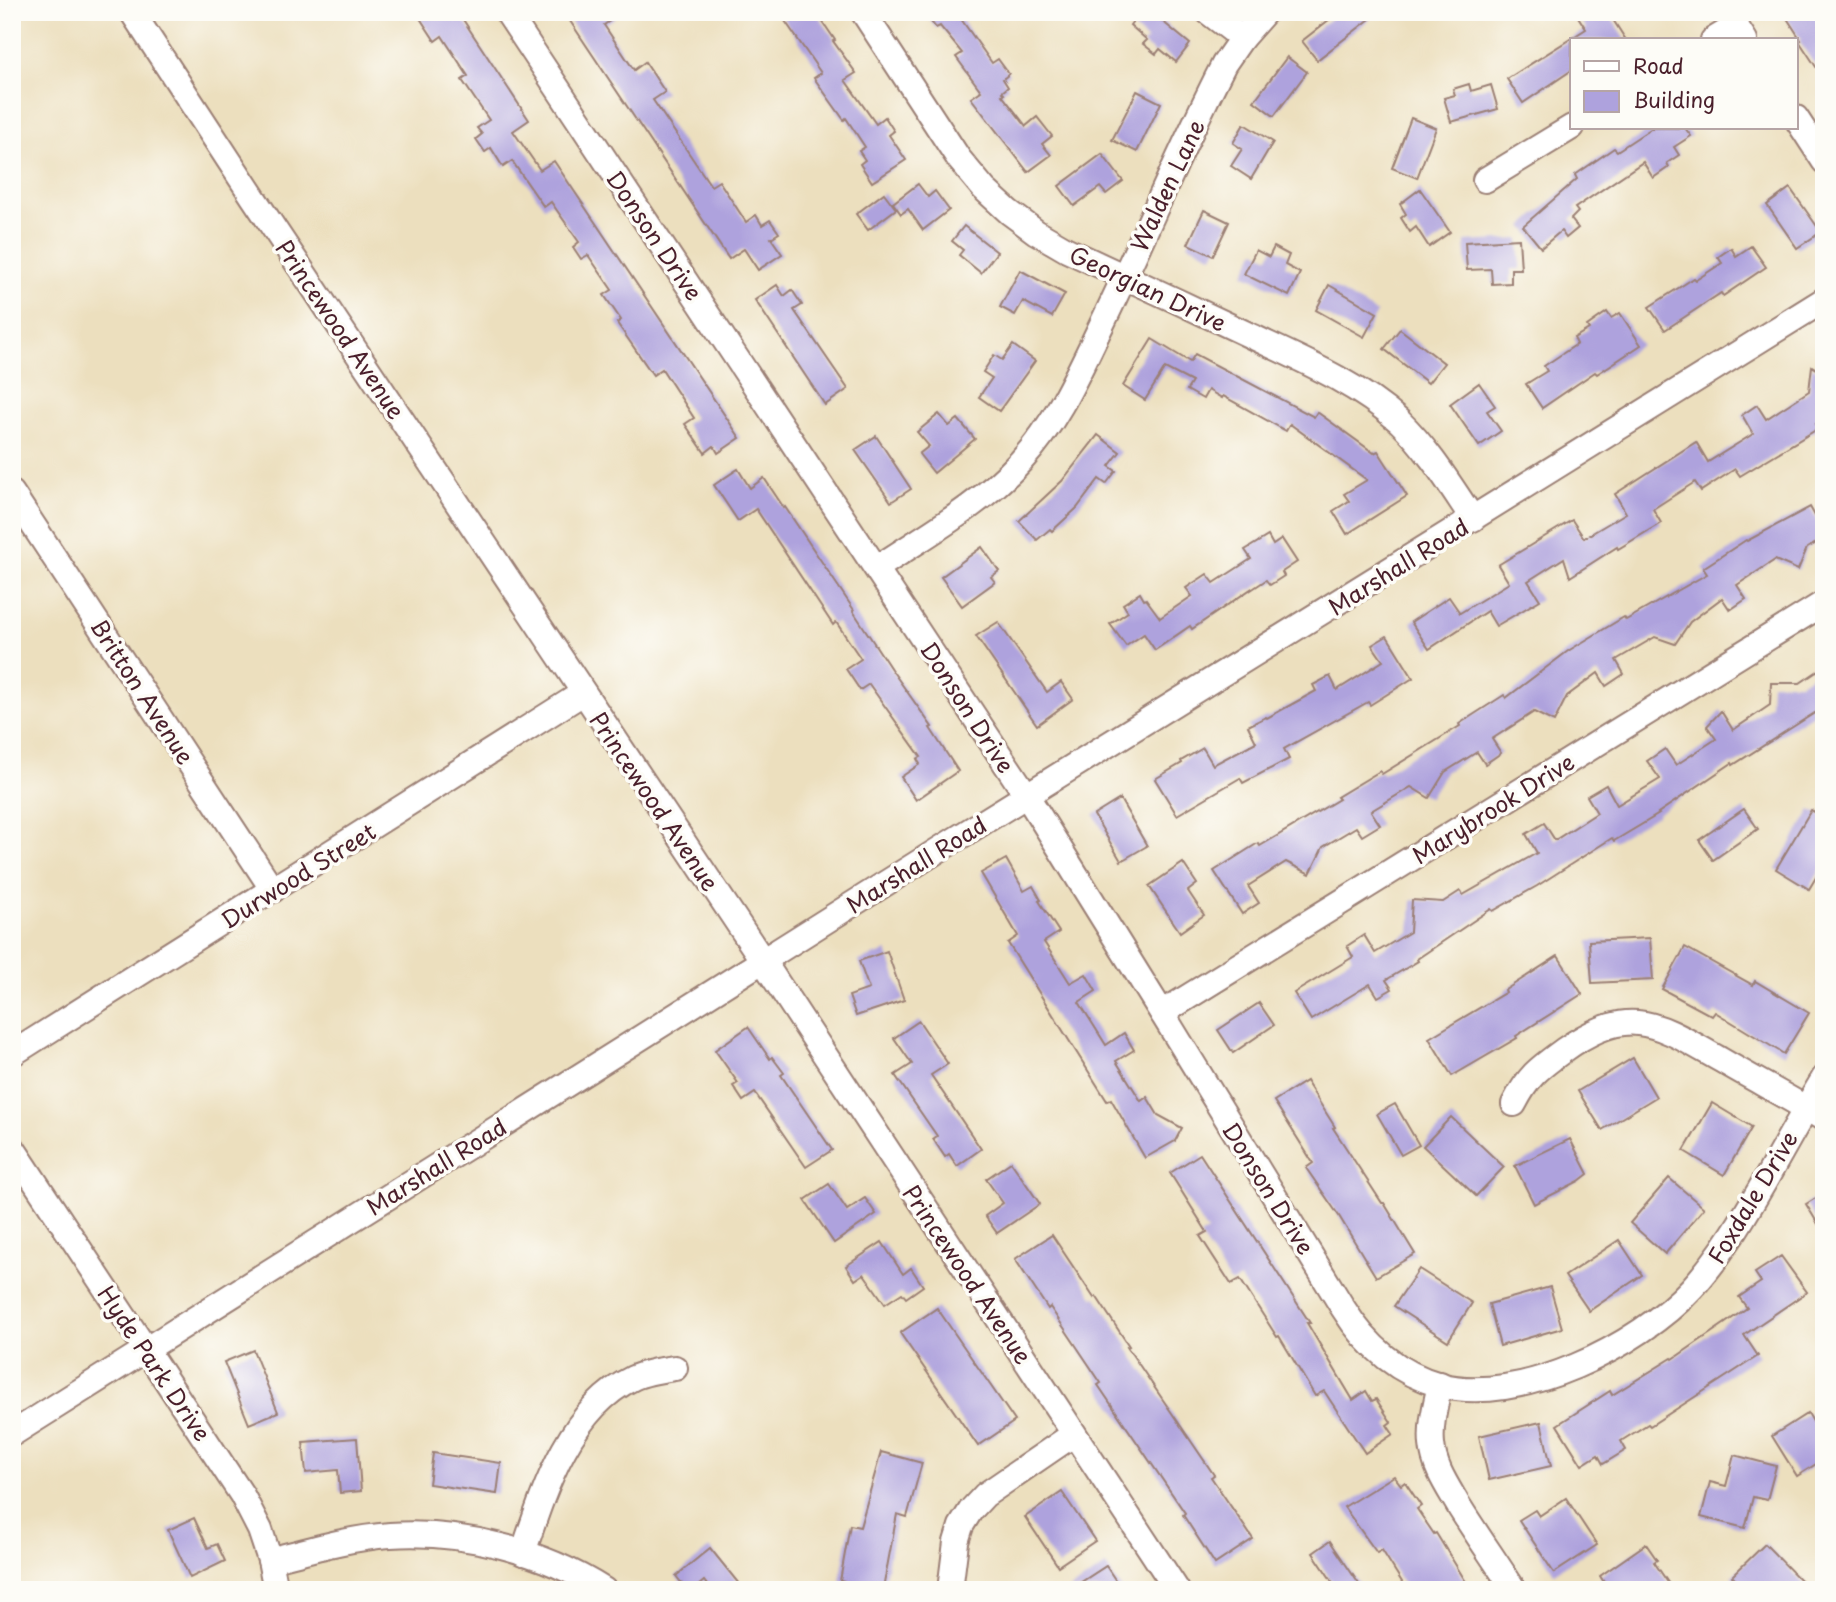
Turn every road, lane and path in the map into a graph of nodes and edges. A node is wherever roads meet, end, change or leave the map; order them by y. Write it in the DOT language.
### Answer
graph roads {
  1 [pos="132,12"];
  2 [pos="507,12"];
  3 [pos="863,12"];
  4 [pos="1208,12"];
  5 [pos="1265,12"];
  6 [pos="1736,26"];
  7 [pos="1242,38"];
  8 [pos="1716,38"];
  9 [pos="1798,121"];
  10 [pos="1570,128"];
  11 [pos="1824,161"];
  12 [pos="1485,180"];
  13 [pos="1125,276"];
  14 [pos="1824,300"];
  15 [pos="12,493"];
  16 [pos="1473,519"];
  17 [pos="877,568"];
  18 [pos="1824,603"];
  19 [pos="583,693"];
  20 [pos="1027,796"];
  21 [pos="273,890"];
  22 [pos="763,961"];
  23 [pos="1162,1013"];
  24 [pos="12,1054"];
  25 [pos="1824,1078"];
  26 [pos="1514,1104"];
  27 [pos="1815,1113"];
  28 [pos="12,1147"];
  29 [pos="146,1349"];
  30 [pos="676,1368"];
  31 [pos="1440,1384"];
  32 [pos="12,1434"];
  33 [pos="1074,1434"];
  34 [pos="523,1553"];
  35 [pos="270,1560"];
  36 [pos="276,1590"];
  37 [pos="604,1590"];
  38 [pos="950,1590"];
  39 [pos="1177,1590"];
  40 [pos="1514,1590"];
  1 -- 19 [label="street, Princewood Avenue"];
  2 -- 17 [label="street, Donson Drive"];
  3 -- 13 [label="street, Georgian Drive"];
  4 -- 7 [label="street"];
  5 -- 7 [label="street, Walden Lane"];
  6 -- 8 [label="street"];
  7 -- 13 [label="street, Walden Lane"];
  9 -- 11 [label="street"];
  10 -- 12 [label="street"];
  13 -- 16 [label="street, Georgian Drive"];
  13 -- 17 [label="street, Walden Lane"];
  14 -- 16 [label="street, Marshall Road"];
  15 -- 21 [label="street, Britton Avenue"];
  16 -- 20 [label="street, Marshall Road"];
  17 -- 20 [label="street, Donson Drive"];
  18 -- 23 [label="street, Marybrook Drive"];
  19 -- 21 [label="street, Durwood Street"];
  19 -- 22 [label="street, Princewood Avenue"];
  20 -- 22 [label="street, Marshall Road"];
  20 -- 23 [label="street, Donson Drive"];
  21 -- 24 [label="street, Durwood Street"];
  22 -- 29 [label="street, Marshall Road"];
  22 -- 33 [label="street, Princewood Avenue"];
  23 -- 31 [label="street, Donson Drive"];
  25 -- 27 [label="street, Foxdale Drive"];
  26 -- 27 [label="street"];
  27 -- 31 [label="street, Foxdale Drive"];
  28 -- 29 [label="street, Hyde Park Drive"];
  29 -- 32 [label="street, Marshall Road"];
  29 -- 35 [label="street, Hyde Park Drive"];
  30 -- 34 [label="street"];
  31 -- 40 [label="street"];
  33 -- 38 [label="street"];
  33 -- 39 [label="street, Princewood Avenue"];
  34 -- 35 [label="street"];
  34 -- 37 [label="street"];
  35 -- 36 [label="street, Hyde Park Drive"];
}
